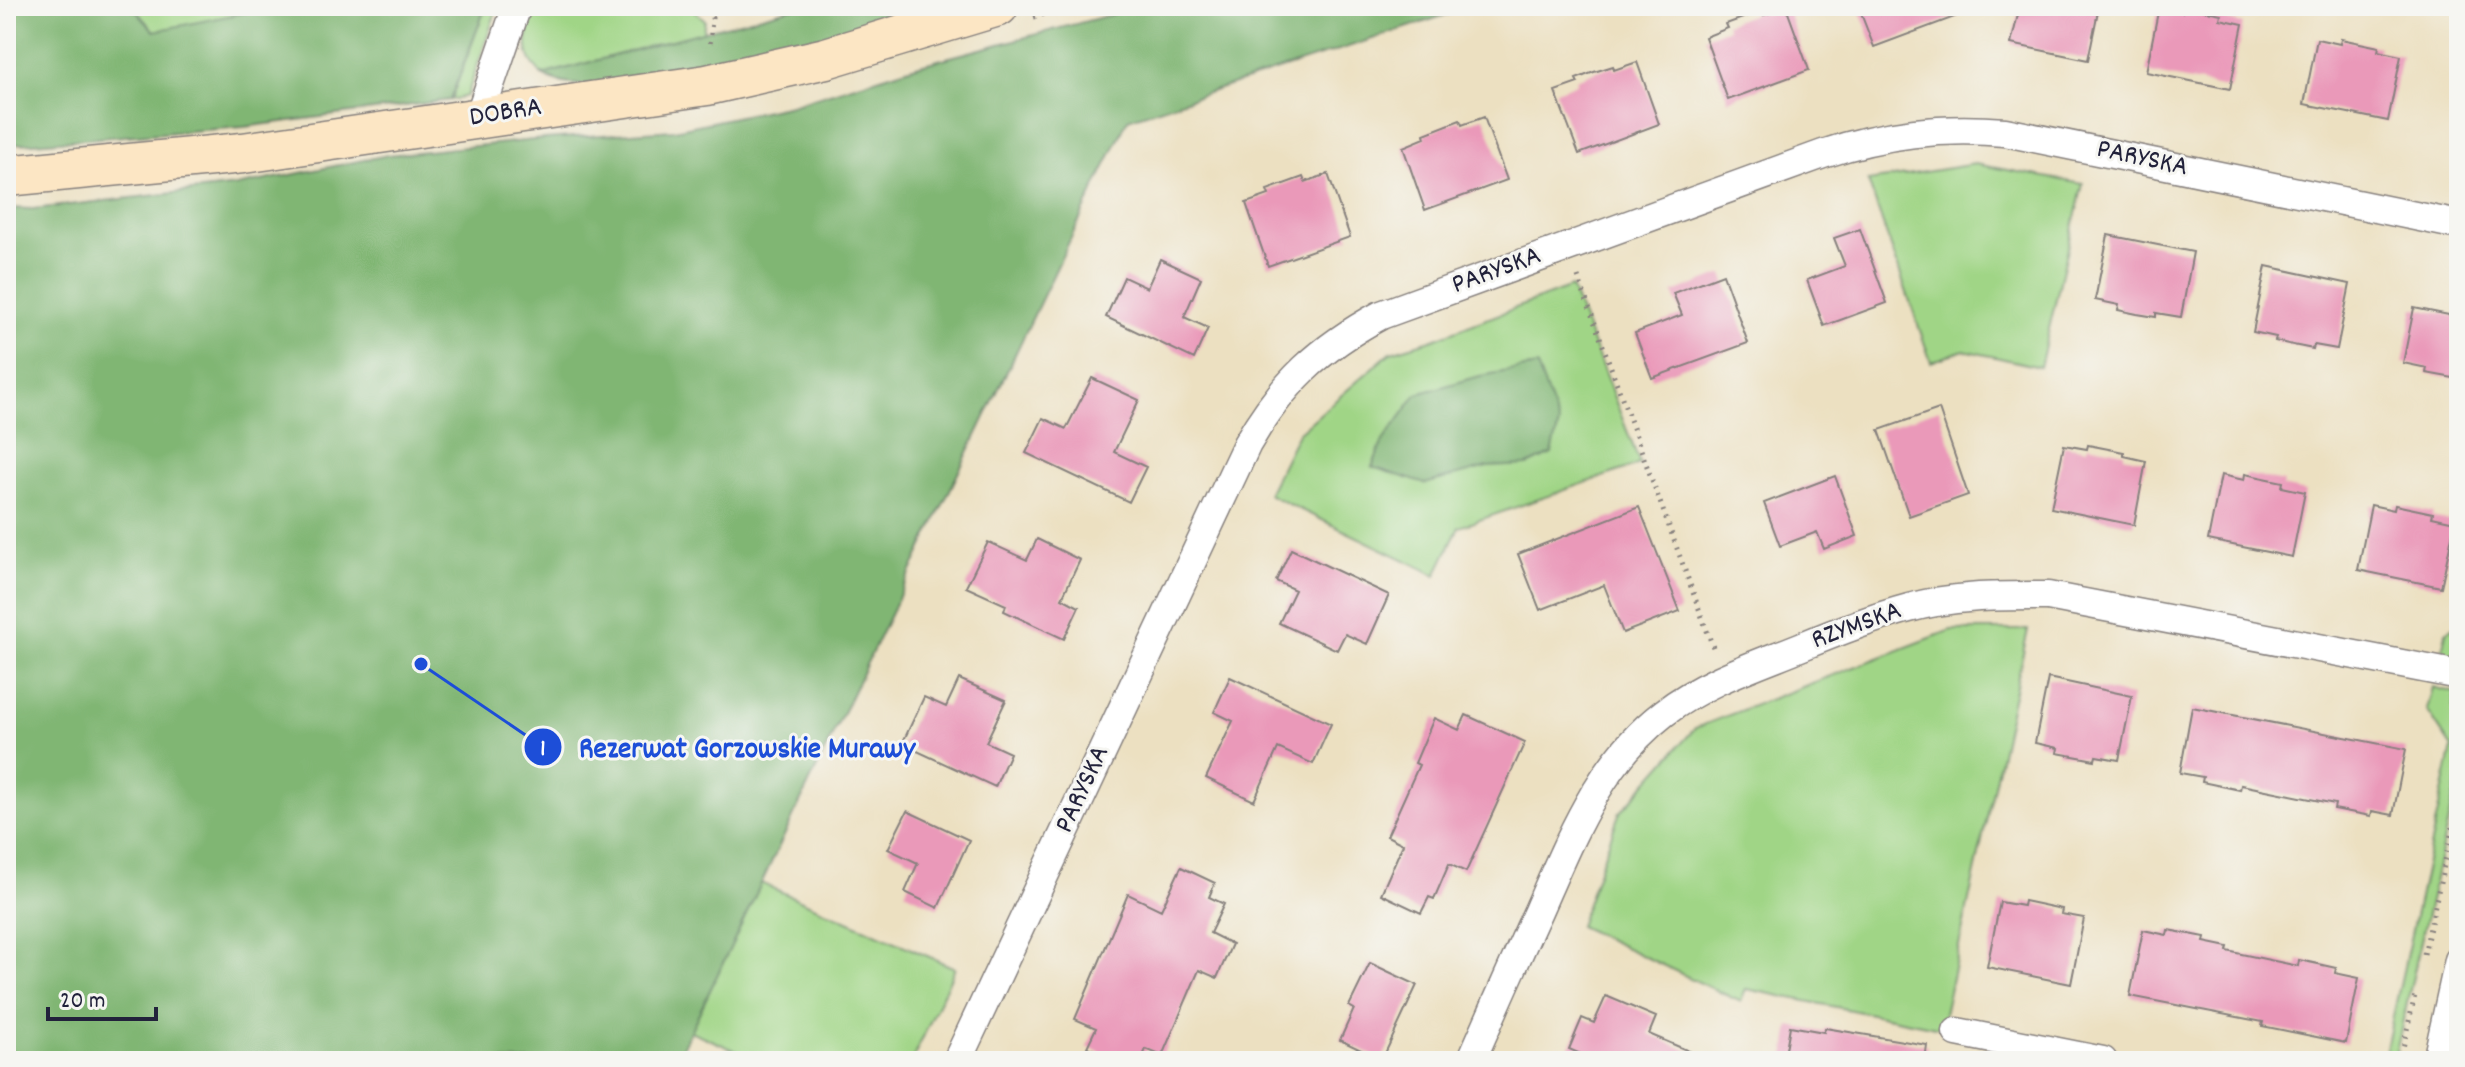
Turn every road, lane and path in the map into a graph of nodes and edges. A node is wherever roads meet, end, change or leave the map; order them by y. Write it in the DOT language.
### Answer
graph roads {
  1 [pos="517,6"];
  2 [pos="998,6"];
  3 [pos="479,117"];
  4 [pos="6,176"];
  5 [pos="2459,225"];
  6 [pos="1567,247"];
  7 [pos="2459,675"];
  8 [pos="1724,678"];
  9 [pos="2459,799"];
  10 [pos="2459,960"];
  11 [pos="2421,968"];
  12 [pos="2418,984"];
  13 [pos="1957,1032"];
  14 [pos="957,1061"];
  15 [pos="1471,1061"];
  16 [pos="2103,1061"];
  17 [pos="2400,1061"];
  18 [pos="2437,1061"];
  1 -- 3 [label="street"];
  2 -- 3 [label="street, DOBRA"];
  3 -- 4 [label="street, DOBRA"];
  5 -- 6 [label="street, PARYSKA"];
  6 -- 8 [label="path"];
  6 -- 14 [label="street, PARYSKA"];
  7 -- 8 [label="street, RZYMSKA"];
  8 -- 15 [label="street, RZYMSKA"];
  9 -- 11 [label="path"];
  10 -- 18 [label="street"];
  12 -- 17 [label="path"];
  13 -- 16 [label="street"];
}
